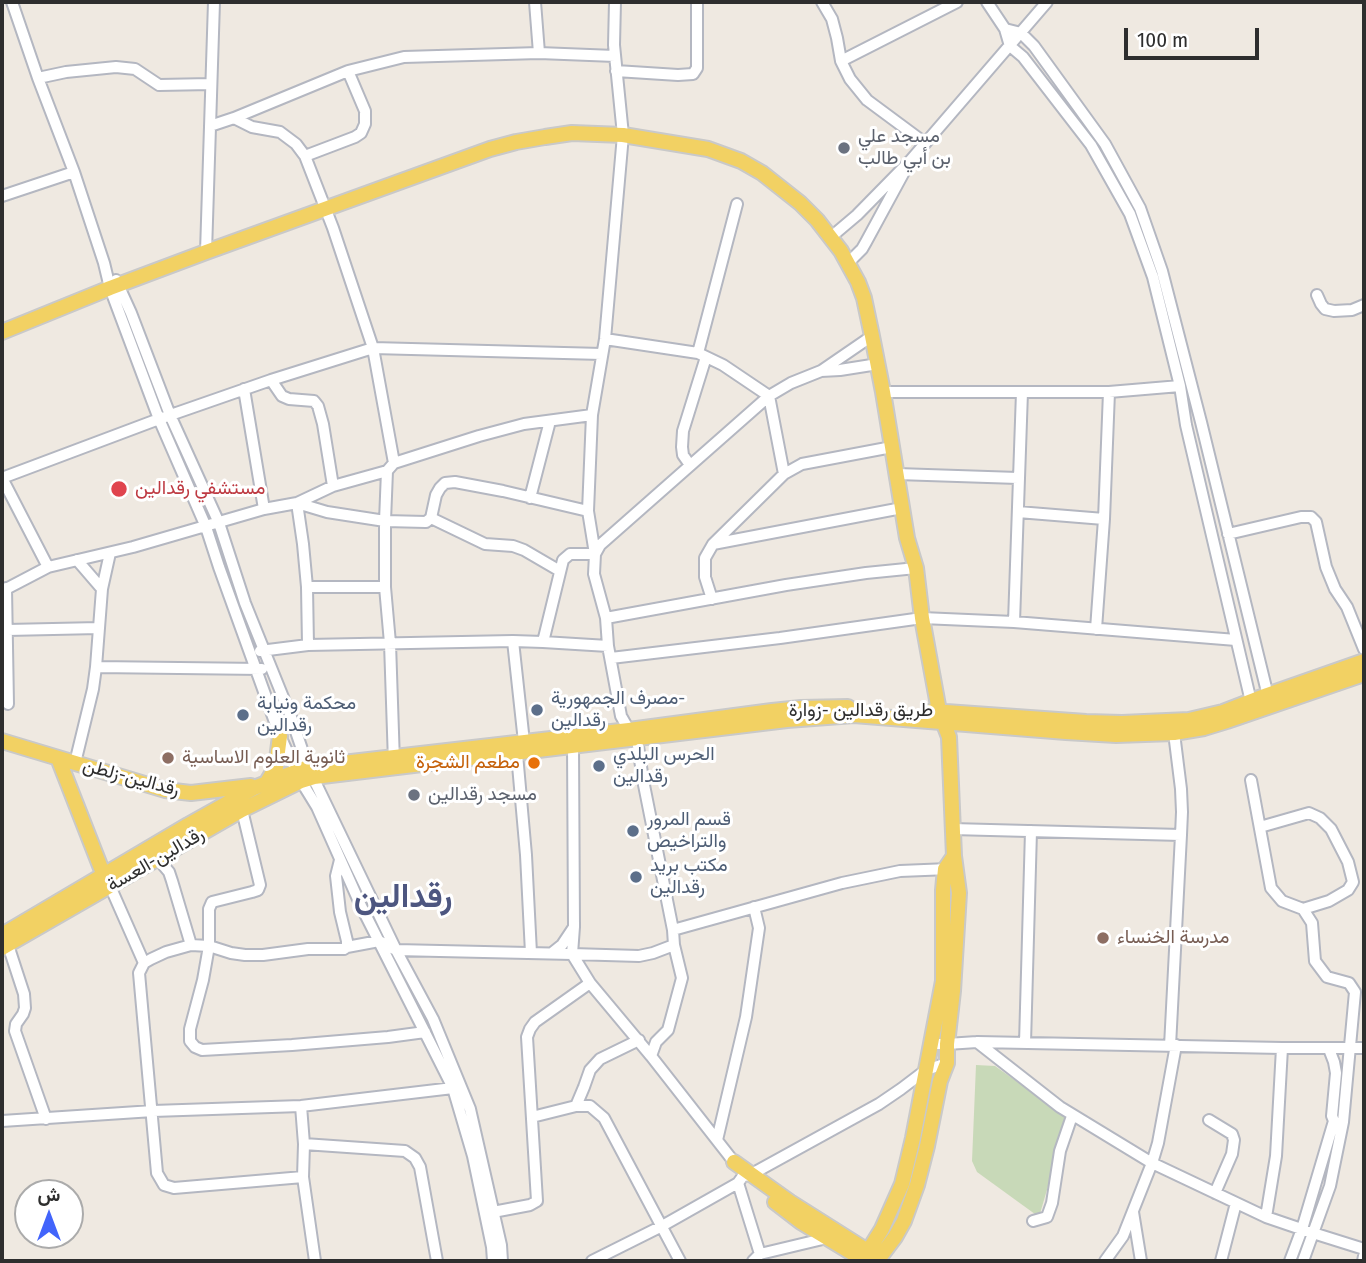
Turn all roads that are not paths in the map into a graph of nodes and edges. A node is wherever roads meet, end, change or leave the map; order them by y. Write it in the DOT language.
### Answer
graph roads {
  1 [pos="12,2"];
  2 [pos="214,2"];
  3 [pos="535,2"];
  4 [pos="615,2"];
  5 [pos="697,2"];
  6 [pos="822,2"];
  7 [pos="957,2"];
  8 [pos="987,2"];
  9 [pos="1046,2"];
  10 [pos="1005,29"];
  11 [pos="1021,33"];
  12 [pos="1010,46"];
  13 [pos="1034,46"];
  14 [pos="539,53"];
  15 [pos="615,56"];
  16 [pos="1023,57"];
  17 [pos="841,61"];
  18 [pos="348,71"];
  19 [pos="616,71"];
  20 [pos="38,78"];
  21 [pos="211,84"];
  22 [pos="233,118"];
  23 [pos="210,126"];
  24 [pos="623,135"];
  25 [pos="925,143"];
  26 [pos="305,156"];
  27 [pos="910,161"];
  28 [pos="74,172"];
  29 [pos="2,196"];
  30 [pos="737,204"];
  31 [pos="327,209"];
  32 [pos="831,237"];
  33 [pos="206,252"];
  34 [pos="848,263"];
  35 [pos="115,287"];
  36 [pos="1317,295"];
  37 [pos="1364,305"];
  38 [pos="2,332"];
  39 [pos="872,336"];
  40 [pos="605,340"];
  41 [pos="373,348"];
  42 [pos="602,354"];
  43 [pos="702,355"];
  44 [pos="878,364"];
  45 [pos="821,371"];
  46 [pos="271,380"];
  47 [pos="1180,386"];
  48 [pos="244,389"];
  49 [pos="1022,391"];
  50 [pos="1109,391"];
  51 [pos="883,392"];
  52 [pos="769,396"];
  53 [pos="170,415"];
  54 [pos="592,415"];
  55 [pos="159,419"];
  56 [pos="551,421"];
  57 [pos="892,447"];
  58 [pos="690,465"];
  59 [pos="390,467"];
  60 [pos="784,474"];
  61 [pos="897,474"];
  62 [pos="1018,478"];
  63 [pos="333,486"];
  64 [pos="530,498"];
  65 [pos="297,503"];
  66 [pos="902,508"];
  67 [pos="264,509"];
  68 [pos="588,511"];
  69 [pos="1018,512"];
  70 [pos="430,518"];
  71 [pos="1104,519"];
  72 [pos="385,521"];
  73 [pos="219,523"];
  74 [pos="206,527"];
  75 [pos="1228,534"];
  76 [pos="713,544"];
  77 [pos="110,553"];
  78 [pos="595,554"];
  79 [pos="77,560"];
  80 [pos="48,567"];
  81 [pos="916,568"];
  82 [pos="560,571"];
  83 [pos="307,587"];
  84 [pos="385,587"];
  85 [pos="4,590"];
  86 [pos="102,590"];
  87 [pos="712,599"];
  88 [pos="606,618"];
  89 [pos="922,618"];
  90 [pos="1014,622"];
  91 [pos="99,628"];
  92 [pos="1096,629"];
  93 [pos="7,630"];
  94 [pos="1236,640"];
  95 [pos="513,641"];
  96 [pos="543,642"];
  97 [pos="390,643"];
  98 [pos="309,645"];
  99 [pos="608,646"];
  100 [pos="1364,649"];
  101 [pos="266,650"];
  102 [pos="250,652"];
  103 [pos="611,658"];
  104 [pos="1364,661"];
  105 [pos="96,667"];
  106 [pos="271,667"];
  107 [pos="257,670"];
  108 [pos="1364,674"];
  109 [pos="1269,700"];
  110 [pos="8,704"];
  111 [pos="1252,706"];
  112 [pos="941,717"];
  113 [pos="1174,733"];
  114 [pos="633,734"];
  115 [pos="280,736"];
  116 [pos="2,741"];
  117 [pos="573,745"];
  118 [pos="520,748"];
  119 [pos="58,758"];
  120 [pos="394,763"];
  121 [pos="75,764"];
  122 [pos="305,775"];
  123 [pos="1251,780"];
  124 [pos="265,784"];
  125 [pos="242,810"];
  126 [pos="1260,827"];
  127 [pos="952,829"];
  128 [pos="1031,831"];
  129 [pos="1181,835"];
  130 [pos="158,859"];
  131 [pos="340,860"];
  132 [pos="951,865"];
  133 [pos="121,872"];
  134 [pos="106,881"];
  135 [pos="754,907"];
  136 [pos="1303,909"];
  137 [pos="574,927"];
  138 [pos="673,930"];
  139 [pos="379,941"];
  140 [pos="4,942"];
  141 [pos="191,945"];
  142 [pos="674,945"];
  143 [pos="209,946"];
  144 [pos="347,947"];
  145 [pos="396,950"];
  146 [pos="531,953"];
  147 [pos="552,953"];
  148 [pos="572,954"];
  149 [pos="144,963"];
  150 [pos="590,983"];
  151 [pos="425,1032"];
  152 [pos="639,1040"];
  153 [pos="977,1042"];
  154 [pos="1025,1043"];
  155 [pos="931,1044"];
  156 [pos="947,1044"];
  157 [pos="1173,1046"];
  158 [pos="1282,1048"];
  159 [pos="1349,1048"];
  160 [pos="1364,1048"];
  161 [pos="1329,1049"];
  162 [pos="651,1055"];
  163 [pos="947,1063"];
  164 [pos="926,1070"];
  165 [pos="457,1086"];
  166 [pos="301,1106"];
  167 [pos="576,1106"];
  168 [pos="153,1111"];
  169 [pos="1072,1116"];
  170 [pos="532,1117"];
  171 [pos="46,1119"];
  172 [pos="2,1121"];
  173 [pos="1209,1121"];
  174 [pos="717,1140"];
  175 [pos="304,1144"];
  176 [pos="734,1162"];
  177 [pos="1152,1163"];
  178 [pos="303,1177"];
  179 [pos="744,1178"];
  180 [pos="1215,1193"];
  181 [pos="1236,1203"];
  182 [pos="493,1212"];
  183 [pos="1133,1212"];
  184 [pos="1266,1216"];
  185 [pos="1033,1220"];
  186 [pos="662,1226"];
  187 [pos="1308,1232"];
  188 [pos="827,1238"];
  189 [pos="1364,1249"];
  190 [pos="756,1257"];
  191 [pos="869,1260"];
  192 [pos="315,1261"];
  193 [pos="437,1261"];
  194 [pos="493,1261"];
  195 [pos="502,1261"];
  196 [pos="595,1261"];
  197 [pos="680,1261"];
  198 [pos="1105,1261"];
  199 [pos="1141,1261"];
  200 [pos="1221,1261"];
  201 [pos="1290,1261"];
  202 [pos="1303,1261"];
  1 -- 20 [label="street"];
  2 -- 21 [label="street"];
  3 -- 14 [label="street"];
  4 -- 15 [label="street"];
  5 -- 19 [label="street"];
  6 -- 17 [label="street"];
  7 -- 17 [label="street"];
  8 -- 10 [label="street"];
  9 -- 11 [label="street"];
  10 -- 11 [label="street"];
  10 -- 12 [label="street"];
  11 -- 12 [label="street"];
  11 -- 13 [label="street"];
  12 -- 16 [label="street"];
  12 -- 25 [label="street"];
  13 -- 16 [label="street"];
  13 -- 75 [label="street"];
  14 -- 15 [label="street"];
  14 -- 18 [label="street"];
  15 -- 19 [label="street"];
  16 -- 47 [label="street"];
  17 -- 25 [label="street"];
  18 -- 22 [label="street"];
  18 -- 26 [label="street"];
  19 -- 24 [label="street"];
  20 -- 21 [label="street"];
  20 -- 28 [label="street"];
  21 -- 23 [label="street"];
  22 -- 23 [label="street"];
  22 -- 26 [label="street"];
  23 -- 33 [label="street"];
  24 -- 31 [label="main road"];
  24 -- 32 [label="main road"];
  24 -- 40 [label="street"];
  25 -- 27 [label="street"];
  26 -- 31 [label="street"];
  27 -- 32 [label="street"];
  27 -- 34 [label="street"];
  28 -- 29 [label="street"];
  28 -- 35 [label="street"];
  30 -- 43 [label="street"];
  31 -- 33 [label="main road"];
  31 -- 41 [label="street"];
  32 -- 34 [label="main road"];
  33 -- 35 [label="main road"];
  34 -- 39 [label="main road"];
  35 -- 38 [label="main road"];
  35 -- 53 [label="street"];
  35 -- 55 [label="street"];
  36 -- 37 [label="street"];
  39 -- 44 [label="main road"];
  39 -- 45 [label="street"];
  40 -- 42 [label="street"];
  40 -- 43 [label="street"];
  41 -- 42 [label="street"];
  41 -- 46 [label="street"];
  41 -- 59 [label="street"];
  42 -- 54 [label="street"];
  43 -- 52 [label="street"];
  43 -- 58 [label="street"];
  44 -- 45 [label="street"];
  44 -- 51 [label="main road"];
  45 -- 52 [label="street"];
  46 -- 48 [label="street"];
  46 -- 63 [label="street"];
  47 -- 50 [label="street"];
  47 -- 94 [label="street"];
  48 -- 53 [label="street"];
  48 -- 67 [label="street"];
  49 -- 50 [label="street"];
  49 -- 51 [label="street"];
  49 -- 62 [label="street"];
  50 -- 71 [label="street"];
  51 -- 57 [label="main road"];
  52 -- 58 [label="street"];
  52 -- 60 [label="street"];
  53 -- 55 [label="street"];
  53 -- 73 [label="street"];
  54 -- 56 [label="street"];
  54 -- 68 [label="street"];
  55 -- 74 [label="street"];
  55 -- 80 [label="street"];
  56 -- 59 [label="street"];
  56 -- 64 [label="street"];
  57 -- 60 [label="street"];
  57 -- 61 [label="main road"];
  58 -- 78 [label="street"];
  59 -- 63 [label="street"];
  59 -- 72 [label="street"];
  60 -- 76 [label="street"];
  61 -- 62 [label="street"];
  61 -- 66 [label="main road"];
  62 -- 69 [label="street"];
  63 -- 65 [label="street"];
  64 -- 68 [label="street"];
  64 -- 70 [label="street"];
  65 -- 67 [label="street"];
  65 -- 72 [label="street"];
  65 -- 83 [label="street"];
  66 -- 76 [label="street"];
  66 -- 81 [label="main road"];
  67 -- 73 [label="street"];
  68 -- 78 [label="street"];
  69 -- 71 [label="street"];
  69 -- 90 [label="street"];
  70 -- 72 [label="street"];
  70 -- 82 [label="street"];
  71 -- 92 [label="street"];
  72 -- 84 [label="street"];
  73 -- 74 [label="street"];
  73 -- 101 [label="street"];
  74 -- 77 [label="street"];
  74 -- 102 [label="street"];
  75 -- 100 [label="street"];
  75 -- 109 [label="street"];
  76 -- 87 [label="street"];
  77 -- 79 [label="street"];
  77 -- 86 [label="street"];
  78 -- 82 [label="street"];
  78 -- 88 [label="street"];
  79 -- 80 [label="street"];
  79 -- 86 [label="street"];
  80 -- 85 [label="street"];
  81 -- 87 [label="street"];
  81 -- 89 [label="main road"];
  82 -- 96 [label="street"];
  83 -- 84 [label="street"];
  83 -- 98 [label="street"];
  84 -- 97 [label="street"];
  85 -- 93 [label="street"];
  86 -- 91 [label="street"];
  87 -- 88 [label="street"];
  88 -- 99 [label="street"];
  89 -- 90 [label="street"];
  89 -- 103 [label="street"];
  89 -- 112 [label="main road"];
  90 -- 92 [label="street"];
  91 -- 93 [label="street"];
  91 -- 105 [label="street"];
  92 -- 94 [label="street"];
  93 -- 110 [label="street"];
  94 -- 111 [label="street"];
  95 -- 96 [label="street"];
  95 -- 97 [label="street"];
  95 -- 118 [label="street"];
  96 -- 99 [label="street"];
  97 -- 98 [label="street"];
  97 -- 120 [label="street"];
  98 -- 101 [label="street"];
  99 -- 103 [label="street"];
  101 -- 102 [label="street"];
  101 -- 106 [label="street"];
  102 -- 107 [label="street"];
  103 -- 114 [label="street"];
  104 -- 109 [label="main road, طريق رقدالين -زوارة"];
  105 -- 107 [label="street"];
  105 -- 121 [label="street"];
  106 -- 107 [label="street"];
  106 -- 122 [label="street"];
  107 -- 115 [label="street"];
  108 -- 109 [label="main road, طريق رقدالين -زوارة"];
  109 -- 111 [label="main road, طريق رقدالين -زوارة"];
  111 -- 112 [label="main road, طريق رقدالين -زوارة"];
  111 -- 113 [label="main road, طريق رقدالين -زوارة"];
  112 -- 113 [label="main road, طريق رقدالين -زوارة"];
  112 -- 114 [label="main road, طريق رقدالين -زوارة"];
  112 -- 127 [label="main road"];
  113 -- 129 [label="street"];
  114 -- 117 [label="main road, طريق رقدالين -زوارة"];
  114 -- 118 [label="main road, طريق رقدالين -زوارة"];
  114 -- 138 [label="street"];
  115 -- 122 [label="street"];
  115 -- 124 [label="main road"];
  116 -- 119 [label="main road, رقدالين-زلطن"];
  117 -- 118 [label="main road, طريق رقدالين -زوارة"];
  117 -- 137 [label="street"];
  118 -- 120 [label="main road, طريق رقدالين -زوارة"];
  118 -- 146 [label="street"];
  119 -- 121 [label="main road, رقدالين-زلطن"];
  119 -- 134 [label="main road"];
  120 -- 122 [label="main road, طريق رقدالين -زوارة"];
  121 -- 124 [label="main road, رقدالين-زلطن"];
  122 -- 124 [label="main road, رقدالين-العسة"];
  122 -- 125 [label="main road, رقدالين-العسة"];
  122 -- 131 [label="street"];
  122 -- 145 [label="street"];
  123 -- 126 [label="street"];
  124 -- 133 [label="main road, رقدالين-العسة"];
  125 -- 130 [label="main road, رقدالين-العسة"];
  125 -- 143 [label="street"];
  126 -- 136 [label="street"];
  126 -- 136 [label="street"];
  127 -- 128 [label="street"];
  127 -- 132 [label="main road"];
  128 -- 129 [label="street"];
  128 -- 154 [label="street"];
  129 -- 157 [label="street"];
  130 -- 133 [label="main road, رقدالين-العسة"];
  130 -- 141 [label="street"];
  131 -- 139 [label="street"];
  131 -- 144 [label="street"];
  132 -- 135 [label="street"];
  132 -- 155 [label="main road"];
  132 -- 156 [label="main road"];
  133 -- 134 [label="main road, رقدالين-العسة"];
  134 -- 140 [label="main road, رقدالين-العسة"];
  134 -- 149 [label="street"];
  135 -- 138 [label="street"];
  135 -- 174 [label="street"];
  136 -- 159 [label="street"];
  137 -- 147 [label="street"];
  137 -- 148 [label="street"];
  138 -- 142 [label="street"];
  139 -- 144 [label="street"];
  139 -- 145 [label="street"];
  139 -- 151 [label="street"];
  140 -- 171 [label="street"];
  141 -- 143 [label="street"];
  141 -- 149 [label="street"];
  142 -- 148 [label="street"];
  142 -- 162 [label="street"];
  143 -- 144 [label="street"];
  143 -- 151 [label="street"];
  145 -- 146 [label="street"];
  145 -- 165 [label="street"];
  146 -- 147 [label="street"];
  147 -- 148 [label="street"];
  148 -- 150 [label="street"];
  149 -- 168 [label="street"];
  150 -- 152 [label="street"];
  150 -- 170 [label="street"];
  151 -- 165 [label="street"];
  152 -- 162 [label="street"];
  152 -- 167 [label="street"];
  153 -- 154 [label="street"];
  153 -- 156 [label="street"];
  153 -- 169 [label="street"];
  154 -- 157 [label="street"];
  155 -- 156 [label="street"];
  155 -- 164 [label="main road"];
  156 -- 163 [label="main road"];
  157 -- 158 [label="street"];
  157 -- 177 [label="street"];
  158 -- 161 [label="street"];
  158 -- 184 [label="street"];
  159 -- 160 [label="street"];
  159 -- 161 [label="street"];
  159 -- 187 [label="street"];
  161 -- 187 [label="street"];
  162 -- 174 [label="street"];
  163 -- 164 [label="street"];
  163 -- 191 [label="main road"];
  164 -- 179 [label="street"];
  164 -- 191 [label="main road"];
  165 -- 166 [label="street"];
  165 -- 182 [label="street"];
  165 -- 194 [label="street"];
  166 -- 168 [label="street"];
  166 -- 175 [label="street"];
  167 -- 170 [label="street"];
  167 -- 186 [label="street"];
  168 -- 171 [label="street"];
  168 -- 178 [label="street"];
  169 -- 177 [label="street"];
  169 -- 185 [label="street"];
  170 -- 182 [label="street"];
  171 -- 172 [label="street"];
  173 -- 180 [label="street"];
  174 -- 176 [label="street"];
  175 -- 178 [label="street"];
  175 -- 193 [label="street"];
  176 -- 179 [label="main road"];
  177 -- 180 [label="street"];
  177 -- 183 [label="street"];
  178 -- 192 [label="street"];
  179 -- 186 [label="street"];
  179 -- 188 [label="main road"];
  179 -- 190 [label="street"];
  179 -- 191 [label="main road"];
  180 -- 181 [label="street"];
  181 -- 184 [label="street"];
  181 -- 200 [label="street"];
  182 -- 195 [label="street"];
  183 -- 198 [label="street"];
  183 -- 199 [label="street"];
  184 -- 187 [label="street"];
  186 -- 196 [label="street"];
  186 -- 197 [label="street"];
  187 -- 189 [label="street"];
  187 -- 201 [label="street"];
  187 -- 202 [label="street"];
  188 -- 190 [label="street"];
  188 -- 191 [label="main road"];
}
